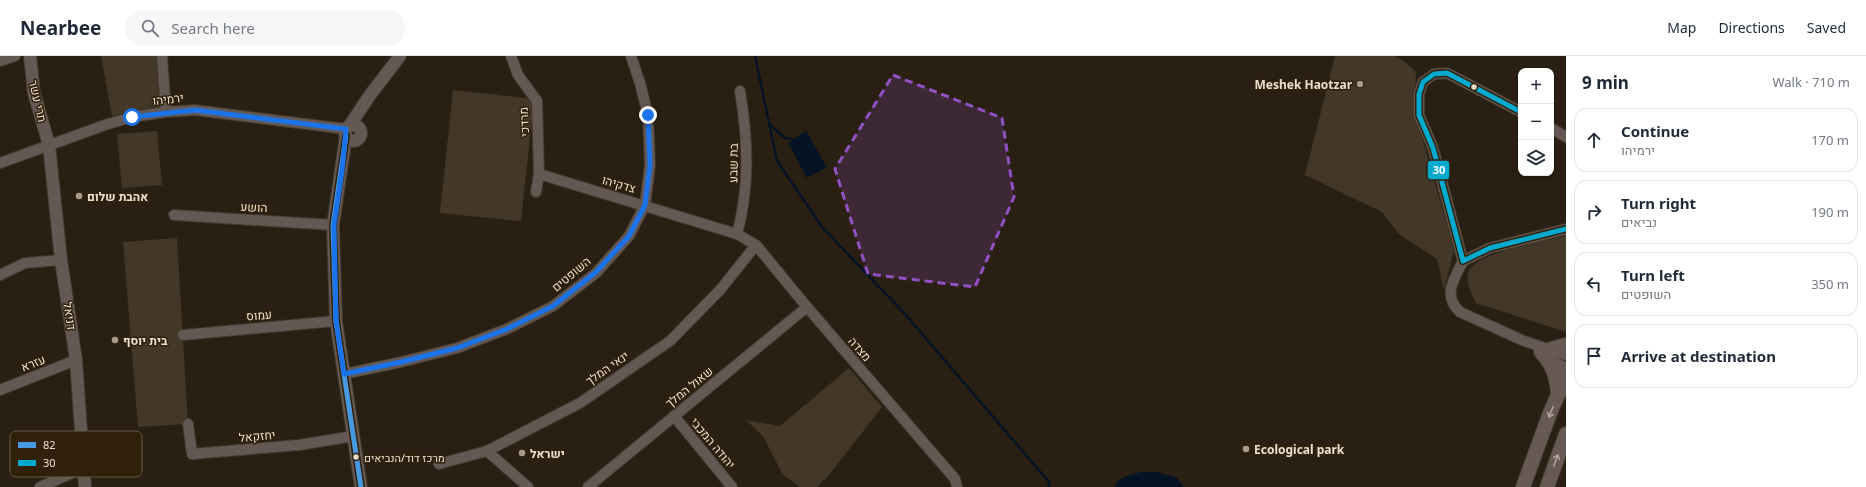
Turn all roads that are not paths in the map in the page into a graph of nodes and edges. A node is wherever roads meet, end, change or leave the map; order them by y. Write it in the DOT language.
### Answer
graph roads {
  1 [pos="15,56"];
  2 [pos="30,56"];
  3 [pos="162,56"];
  4 [pos="400,56"];
  5 [pos="511,56"];
  6 [pos="631,56"];
  7 [pos="0,62"];
  8 [pos="740,91"];
  9 [pos="1518,110"];
  10 [pos="166,112"];
  11 [pos="1554,130"];
  12 [pos="352,132"];
  13 [pos="1566,137"];
  14 [pos="49,145"];
  15 [pos="0,163"];
  16 [pos="539,174"];
  17 [pos="536,192"];
  18 [pos="645,205"];
  19 [pos="174,215"];
  20 [pos="334,225"];
  21 [pos="1566,229"];
  22 [pos="737,234"];
  23 [pos="756,245"];
  24 [pos="1459,246"];
  25 [pos="1478,253"];
  26 [pos="61,260"];
  27 [pos="1463,261"];
  28 [pos="0,275"];
  29 [pos="807,307"];
  30 [pos="336,320"];
  31 [pos="183,335"];
  32 [pos="1566,345"];
  33 [pos="1546,351"];
  34 [pos="1566,355"];
  35 [pos="76,360"];
  36 [pos="1566,368"];
  37 [pos="344,374"];
  38 [pos="1566,376"];
  39 [pos="0,390"];
  40 [pos="1558,396"];
  41 [pos="674,416"];
  42 [pos="188,424"];
  43 [pos="81,431"];
  44 [pos="1566,434"];
  45 [pos="354,436"];
  46 [pos="487,451"];
  47 [pos="439,464"];
  48 [pos="63,477"];
  49 [pos="84,477"];
  50 [pos="40,487"];
  51 [pos="85,487"];
  52 [pos="361,487"];
  53 [pos="528,487"];
  54 [pos="588,487"];
  55 [pos="732,487"];
  56 [pos="957,487"];
  57 [pos="1523,487"];
  58 [pos="1547,487"];
  1 -- 7 [label="street"];
  2 -- 14 [label="street, תרי עשר"];
  3 -- 10 [label="street"];
  4 -- 12 [label="street"];
  5 -- 16 [label="street, מרדכי"];
  6 -- 18 [label="street, השופטים"];
  8 -- 22 [label="street, בת שבע"];
  9 -- 24 [label="street"];
  10 -- 12 [label="street, ירמיהו"];
  10 -- 14 [label="street, ירמיהו"];
  11 -- 13 [label="street"];
  12 -- 20 [label="street"];
  14 -- 15 [label="street, ירמיהו"];
  14 -- 26 [label="street, דניאל"];
  16 -- 17 [label="street, מרדכי"];
  16 -- 18 [label="street, צדקיהו"];
  18 -- 22 [label="street, צדקיהו"];
  18 -- 37 [label="street, השופטים"];
  19 -- 20 [label="street, הושע"];
  20 -- 30 [label="street"];
  21 -- 25 [label="street"];
  22 -- 23 [label="street, מצדה"];
  23 -- 29 [label="street, מצדה"];
  23 -- 46 [label="street, ינאי המלך"];
  24 -- 25 [label="street"];
  24 -- 27 [label="street"];
  25 -- 27 [label="street"];
  26 -- 28 [label="street"];
  26 -- 35 [label="street, דניאל"];
  27 -- 33 [label="street"];
  29 -- 41 [label="street, שאול המלך"];
  29 -- 56 [label="street, מצדה"];
  30 -- 31 [label="street, עמוס"];
  30 -- 37 [label="street"];
  32 -- 33 [label="main road"];
  33 -- 34 [label="street"];
  33 -- 36 [label="street"];
  33 -- 40 [label="main road"];
  35 -- 39 [label="street, עזרא"];
  35 -- 43 [label="street, דניאל"];
  37 -- 45 [label="street"];
  38 -- 40 [label="main road"];
  40 -- 57 [label="main road, one-way"];
  41 -- 54 [label="street, שאול המלך"];
  41 -- 55 [label="street, יהודה המכבי"];
  42 -- 45 [label="street, יחזקאל"];
  58 -- 44 [label="main road, one-way"];
  45 -- 52 [label="street"];
  46 -- 47 [label="street, ינאי המלך"];
  46 -- 53 [label="street"];
  48 -- 50 [label="street"];
  49 -- 51 [label="street, דניאל"];
}
